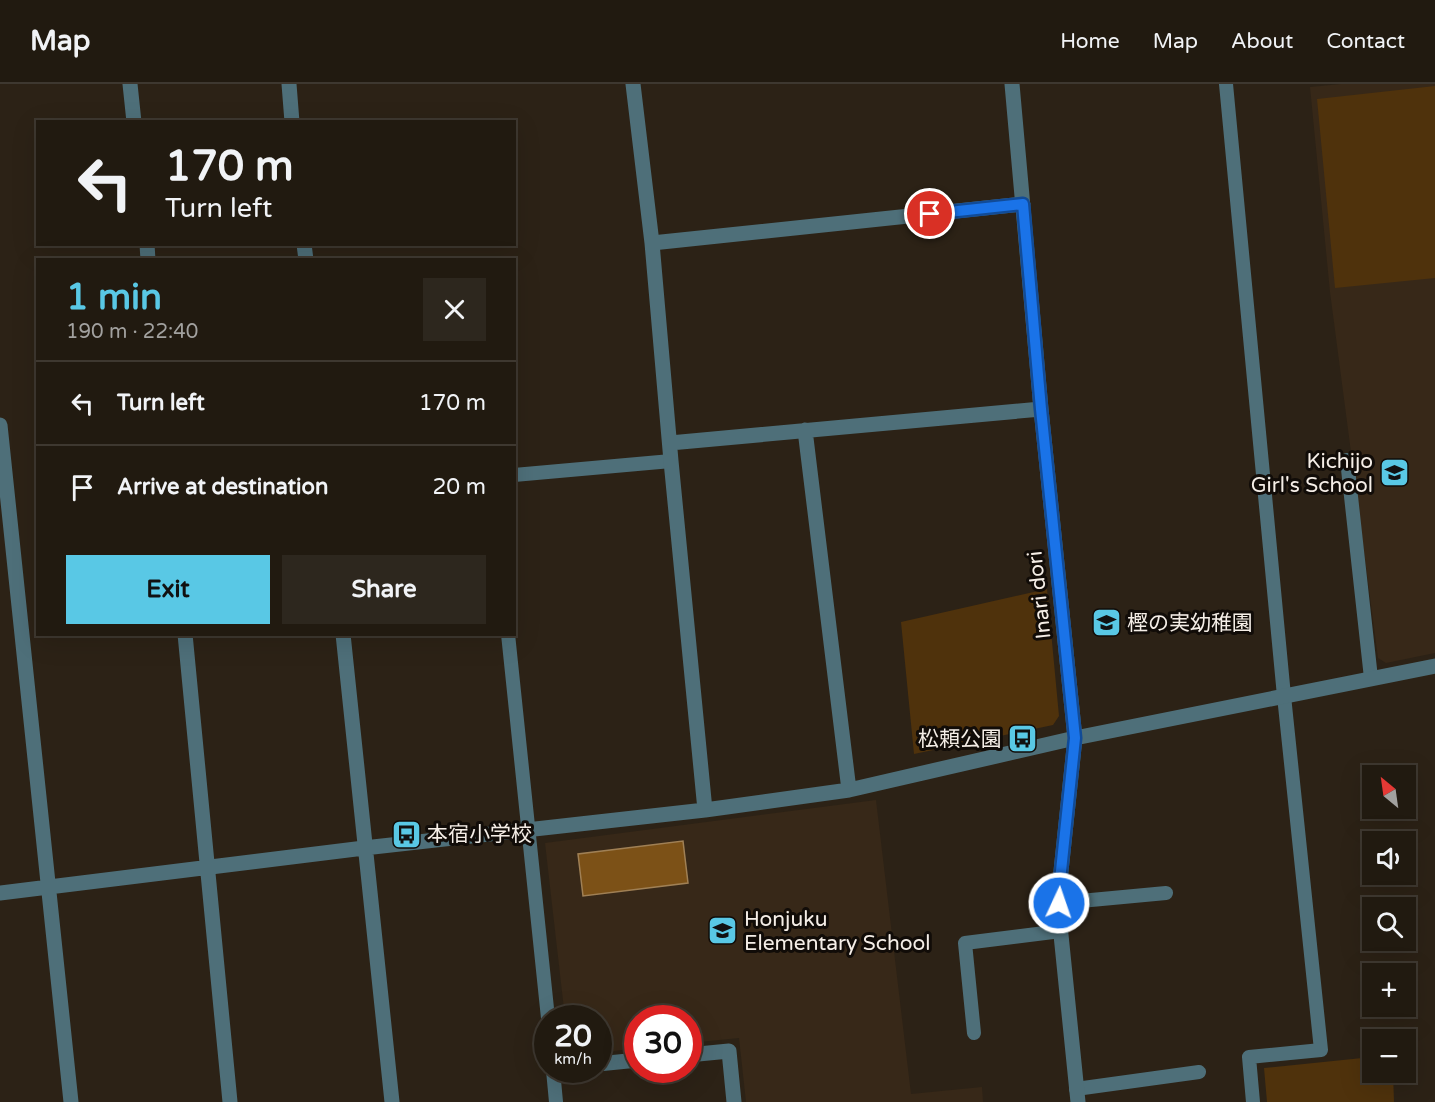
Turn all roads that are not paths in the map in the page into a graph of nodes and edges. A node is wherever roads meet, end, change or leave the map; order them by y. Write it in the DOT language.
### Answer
graph roads {
  1 [pos="130,84"];
  2 [pos="289,84"];
  3 [pos="633,84"];
  4 [pos="1012,84"];
  5 [pos="1226,84"];
  6 [pos="134,120"];
  7 [pos="292,120"];
  8 [pos="1023,204"];
  9 [pos="652,243"];
  10 [pos="1041,409"];
  11 [pos="0,425"];
  12 [pos="805,430"];
  13 [pos="670,443"];
  14 [pos="1347,460"];
  15 [pos="671,461"];
  16 [pos="516,475"];
  17 [pos="3,486"];
  18 [pos="186,636"];
  19 [pos="343,636"];
  20 [pos="508,636"];
  21 [pos="1435,666"];
  22 [pos="1371,678"];
  23 [pos="1284,696"];
  24 [pos="1075,738"];
  25 [pos="849,790"];
  26 [pos="705,810"];
  27 [pos="529,830"];
  28 [pos="364,848"];
  29 [pos="208,868"];
  30 [pos="49,887"];
  31 [pos="0,893"];
  32 [pos="1166,893"];
  33 [pos="1059,903"];
  34 [pos="1061,932"];
  35 [pos="547,1005"];
  36 [pos="974,1033"];
  37 [pos="702,1054"];
  38 [pos="1199,1072"];
  39 [pos="554,1083"];
  40 [pos="1077,1096"];
  41 [pos="71,1102"];
  42 [pos="230,1102"];
  43 [pos="392,1102"];
  44 [pos="556,1102"];
  45 [pos="734,1102"];
  46 [pos="1253,1102"];
  1 -- 6 [label="street"];
  2 -- 7 [label="street"];
  3 -- 9 [label="street"];
  4 -- 8 [label="street, Inari dori"];
  5 -- 23 [label="lane"];
  8 -- 9 [label="street"];
  8 -- 10 [label="street, Inari dori"];
  9 -- 13 [label="street"];
  10 -- 12 [label="street"];
  10 -- 24 [label="street, Inari dori"];
  11 -- 17 [label="street"];
  12 -- 13 [label="street"];
  12 -- 25 [label="street"];
  13 -- 15 [label="street"];
  14 -- 22 [label="lane"];
  15 -- 16 [label="lane"];
  15 -- 26 [label="street"];
  17 -- 30 [label="street"];
  18 -- 29 [label="street"];
  19 -- 28 [label="street"];
  20 -- 27 [label="lane"];
  21 -- 22 [label="street"];
  22 -- 23 [label="street"];
  23 -- 24 [label="street"];
  23 -- 46 [label="lane"];
  24 -- 25 [label="street"];
  24 -- 33 [label="street, Inari dori"];
  25 -- 26 [label="street"];
  26 -- 27 [label="street"];
  27 -- 28 [label="street"];
  27 -- 35 [label="lane"];
  28 -- 29 [label="street"];
  28 -- 43 [label="street"];
  29 -- 30 [label="street"];
  29 -- 42 [label="street"];
  30 -- 31 [label="street"];
  30 -- 41 [label="street"];
  32 -- 33 [label="lane"];
  33 -- 34 [label="street, Inari dori"];
  34 -- 36 [label="lane"];
  34 -- 40 [label="street, Inari dori"];
  37 -- 45 [label="street"];
  38 -- 40 [label="lane"];
  39 -- 44 [label="lane"];
}
